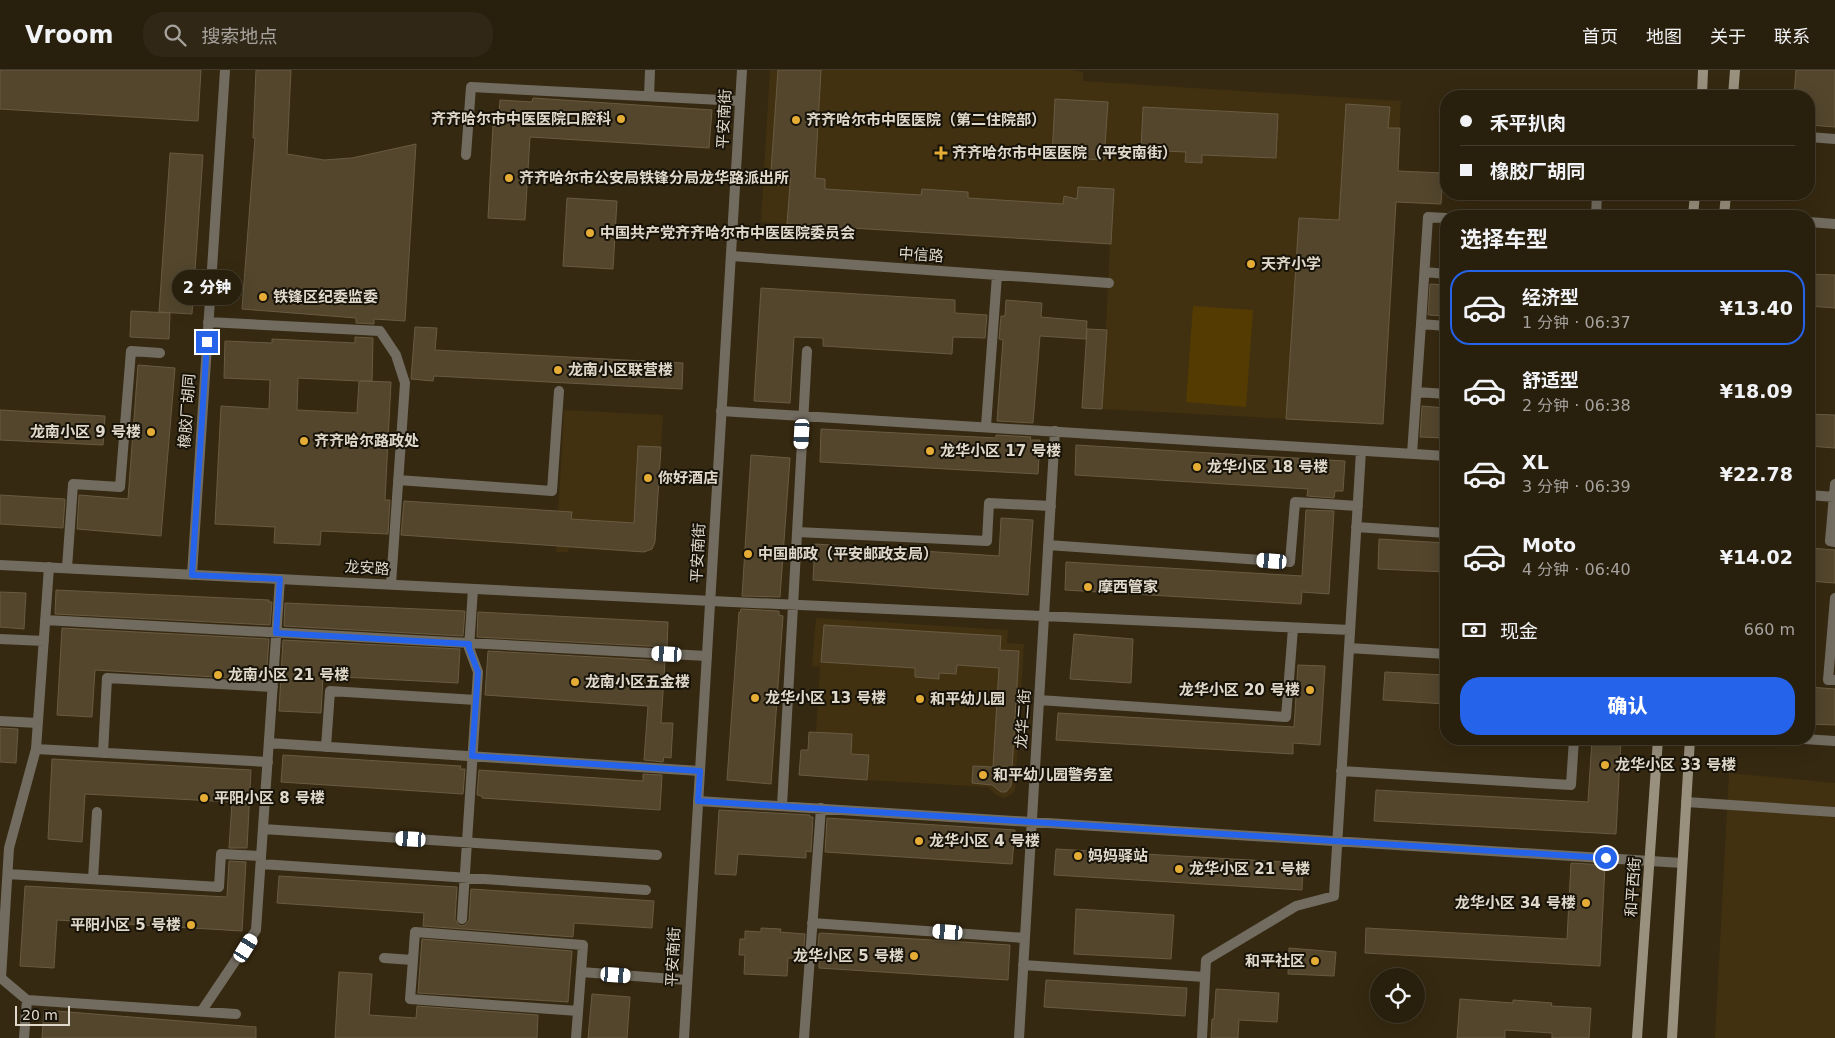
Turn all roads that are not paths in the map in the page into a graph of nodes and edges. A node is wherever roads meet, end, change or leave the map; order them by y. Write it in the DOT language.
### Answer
graph roads {
  1 [pos="225,70"];
  2 [pos="650,70"];
  3 [pos="742,70"];
  4 [pos="1703,70"];
  5 [pos="1734,70"];
  6 [pos="1702,90"];
  7 [pos="1733,90"];
  8 [pos="649,96"];
  9 [pos="740,101"];
  10 [pos="1815,137"];
  11 [pos="1835,139"];
  12 [pos="466,155"];
  13 [pos="1440,218"];
  14 [pos="1815,222"];
  15 [pos="1835,224"];
  16 [pos="731,256"];
  17 [pos="1424,272"];
  18 [pos="1440,273"];
  19 [pos="997,275"];
  20 [pos="1109,283"];
  21 [pos="208,322"];
  22 [pos="1421,324"];
  23 [pos="1440,326"];
  24 [pos="807,351"];
  25 [pos="160,353"];
  26 [pos="558,391"];
  27 [pos="1416,392"];
  28 [pos="1440,394"];
  29 [pos="721,411"];
  30 [pos="803,415"];
  31 [pos="986,426"];
  32 [pos="1055,431"];
  33 [pos="1361,450"];
  34 [pos="1412,454"];
  35 [pos="1440,456"];
  36 [pos="398,480"];
  37 [pos="1835,484"];
  38 [pos="1815,495"];
  39 [pos="1834,497"];
  40 [pos="1051,506"];
  41 [pos="1358,506"];
  42 [pos="1356,527"];
  43 [pos="797,532"];
  44 [pos="1440,533"];
  45 [pos="1835,542"];
  46 [pos="1048,545"];
  47 [pos="0,565"];
  48 [pos="49,567"];
  49 [pos="67,568"];
  50 [pos="192,575"];
  51 [pos="280,579"];
  52 [pos="392,584"];
  53 [pos="473,589"];
  54 [pos="1835,598"];
  55 [pos="710,601"];
  56 [pos="793,604"];
  57 [pos="1044,617"];
  58 [pos="45,620"];
  59 [pos="1293,628"];
  60 [pos="1350,630"];
  61 [pos="276,633"];
  62 [pos="0,639"];
  63 [pos="44,641"];
  64 [pos="469,644"];
  65 [pos="1348,648"];
  66 [pos="1440,654"];
  67 [pos="706,656"];
  68 [pos="1835,680"];
  69 [pos="273,687"];
  70 [pos="476,700"];
  71 [pos="1039,700"];
  72 [pos="0,721"];
  73 [pos="38,723"];
  74 [pos="1815,740"];
  75 [pos="1835,741"];
  76 [pos="269,743"];
  77 [pos="1574,745"];
  78 [pos="1658,745"];
  79 [pos="1690,745"];
  80 [pos="326,747"];
  81 [pos="36,749"];
  82 [pos="103,753"];
  83 [pos="472,756"];
  84 [pos="268,762"];
  85 [pos="700,771"];
  86 [pos="1341,771"];
  87 [pos="698,801"];
  88 [pos="1686,802"];
  89 [pos="782,806"];
  90 [pos="821,808"];
  91 [pos="96,812"];
  92 [pos="1835,812"];
  93 [pos="1032,822"];
  94 [pos="263,829"];
  95 [pos="1337,841"];
  96 [pos="467,842"];
  97 [pos="5,848"];
  98 [pos="657,854"];
  99 [pos="261,860"];
  100 [pos="1649,861"];
  101 [pos="1682,863"];
  102 [pos="8,874"];
  103 [pos="464,878"];
  104 [pos="93,879"];
  105 [pos="646,890"];
  106 [pos="462,920"];
  107 [pos="812,923"];
  108 [pos="1025,938"];
  109 [pos="384,958"];
  110 [pos="413,960"];
  111 [pos="1023,965"];
  112 [pos="581,972"];
  113 [pos="1205,977"];
  114 [pos="0,978"];
  115 [pos="687,980"];
  116 [pos="27,1000"];
  117 [pos="578,1011"];
  118 [pos="200,1012"];
  119 [pos="236,1014"];
  120 [pos="24,1038"];
  121 [pos="576,1038"];
  122 [pos="684,1038"];
  123 [pos="804,1038"];
  124 [pos="1019,1038"];
  125 [pos="1202,1038"];
  126 [pos="1637,1038"];
  127 [pos="1672,1038"];
  1 -- 21 [label="street, 橡胶厂胡同"];
  2 -- 8 [label="street"];
  3 -- 9 [label="street, 平安南街"];
  4 -- 6 [label="main road"];
  5 -- 7 [label="main road"];
  8 -- 9 [label="street"];
  8 -- 12 [label="street"];
  9 -- 16 [label="street, 平安南街"];
  10 -- 11 [label="street"];
  13 -- 17 [label="street"];
  14 -- 15 [label="street"];
  16 -- 19 [label="street, 中信路"];
  16 -- 29 [label="street, 平安南街"];
  17 -- 18 [label="street"];
  17 -- 22 [label="street"];
  19 -- 20 [label="street, 中信路"];
  19 -- 31 [label="street"];
  21 -- 36 [label="street"];
  21 -- 50 [label="street, 橡胶厂胡同"];
  22 -- 23 [label="street"];
  22 -- 27 [label="street"];
  24 -- 30 [label="street"];
  25 -- 49 [label="street"];
  26 -- 36 [label="street"];
  27 -- 28 [label="street"];
  27 -- 34 [label="street"];
  29 -- 30 [label="street"];
  29 -- 55 [label="street, 平安南街"];
  30 -- 31 [label="street"];
  30 -- 43 [label="street"];
  31 -- 32 [label="street"];
  32 -- 33 [label="street"];
  32 -- 40 [label="street, 龙华二街"];
  33 -- 34 [label="street"];
  33 -- 41 [label="street"];
  34 -- 35 [label="street"];
  36 -- 52 [label="street"];
  37 -- 39 [label="street"];
  38 -- 39 [label="street"];
  39 -- 45 [label="street"];
  40 -- 43 [label="street"];
  40 -- 46 [label="street, 龙华二街"];
  41 -- 42 [label="street"];
  41 -- 46 [label="street"];
  42 -- 44 [label="street"];
  42 -- 60 [label="street"];
  43 -- 56 [label="street"];
  46 -- 57 [label="street, 龙华二街"];
  47 -- 48 [label="street, 龙安路"];
  48 -- 49 [label="street, 龙安路"];
  48 -- 58 [label="street"];
  49 -- 50 [label="street, 龙安路"];
  50 -- 51 [label="street, 龙安路"];
  51 -- 52 [label="street, 龙安路"];
  51 -- 61 [label="street"];
  52 -- 53 [label="street, 龙安路"];
  53 -- 55 [label="street, 龙安路"];
  53 -- 64 [label="street"];
  54 -- 68 [label="street"];
  55 -- 56 [label="street, 龙安路"];
  55 -- 67 [label="street, 平安南街"];
  56 -- 57 [label="street, 龙安路"];
  56 -- 89 [label="street"];
  57 -- 59 [label="street, 龙安路"];
  57 -- 71 [label="street, 龙华二街"];
  58 -- 61 [label="street"];
  58 -- 63 [label="street"];
  59 -- 60 [label="street, 龙安路"];
  59 -- 71 [label="street"];
  60 -- 65 [label="street"];
  61 -- 64 [label="street"];
  61 -- 69 [label="street"];
  62 -- 63 [label="street"];
  63 -- 73 [label="street"];
  64 -- 67 [label="street"];
  64 -- 70 [label="street"];
  65 -- 66 [label="street"];
  65 -- 86 [label="street"];
  67 -- 85 [label="street, 平安南街"];
  69 -- 76 [label="street"];
  69 -- 82 [label="street"];
  70 -- 80 [label="street"];
  70 -- 83 [label="street"];
  71 -- 93 [label="street, 龙华二街"];
  72 -- 73 [label="street"];
  73 -- 81 [label="street"];
  74 -- 75 [label="street"];
  76 -- 80 [label="street"];
  76 -- 84 [label="street"];
  77 -- 86 [label="street"];
  78 -- 100 [label="main road, 和平西街"];
  79 -- 88 [label="main road"];
  80 -- 83 [label="street"];
  81 -- 82 [label="street"];
  81 -- 97 [label="street"];
  82 -- 84 [label="street"];
  83 -- 85 [label="street"];
  83 -- 96 [label="street"];
  84 -- 94 [label="street"];
  85 -- 87 [label="street, 平安南街"];
  86 -- 95 [label="street"];
  87 -- 89 [label="street"];
  87 -- 115 [label="street, 平安南街"];
  88 -- 92 [label="street"];
  88 -- 101 [label="main road"];
  89 -- 90 [label="street"];
  90 -- 93 [label="street"];
  90 -- 107 [label="street"];
  91 -- 104 [label="street"];
  93 -- 95 [label="street"];
  93 -- 108 [label="street, 龙华二街"];
  94 -- 96 [label="street"];
  94 -- 99 [label="street"];
  95 -- 100 [label="street"];
  95 -- 113 [label="street"];
  96 -- 98 [label="street"];
  96 -- 103 [label="street"];
  97 -- 102 [label="street"];
  99 -- 103 [label="street"];
  99 -- 104 [label="street"];
  99 -- 118 [label="street"];
  100 -- 101 [label="street"];
  100 -- 126 [label="main road, 和平西街"];
  101 -- 127 [label="main road"];
  102 -- 104 [label="street"];
  102 -- 114 [label="street"];
  103 -- 105 [label="street"];
  103 -- 106 [label="street"];
  107 -- 108 [label="street"];
  107 -- 123 [label="street"];
  108 -- 111 [label="street, 龙华二街"];
  109 -- 110 [label="street"];
  110 -- 112 [label="street"];
  110 -- 117 [label="street"];
  111 -- 113 [label="street"];
  111 -- 124 [label="street, 龙华二街"];
  112 -- 115 [label="street"];
  112 -- 117 [label="street"];
  113 -- 125 [label="street"];
  114 -- 116 [label="street"];
  115 -- 122 [label="street, 平安南街"];
  116 -- 118 [label="street"];
  116 -- 120 [label="street"];
  117 -- 121 [label="street"];
  118 -- 119 [label="street"];
}
